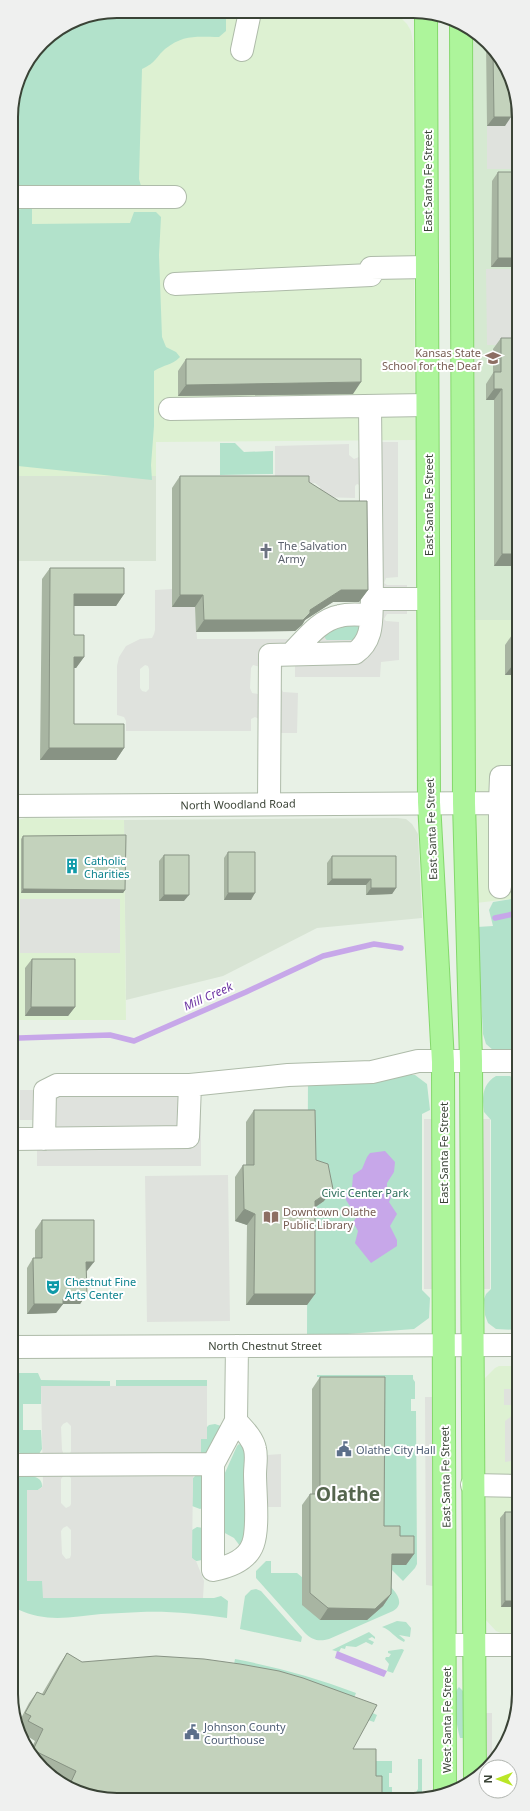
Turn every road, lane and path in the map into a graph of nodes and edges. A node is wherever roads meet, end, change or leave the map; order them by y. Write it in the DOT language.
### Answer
graph roads {
  1 [pos="249,18"];
  2 [pos="426,19"];
  3 [pos="461,30"];
  4 [pos="242,50"];
  5 [pos="18,197"];
  6 [pos="175,197"];
  7 [pos="427,267"];
  8 [pos="174,284"];
  9 [pos="427,405"];
  10 [pos="370,406"];
  11 [pos="170,409"];
  12 [pos="428,599"];
  13 [pos="463,599"];
  14 [pos="371,607"];
  15 [pos="291,654"];
  16 [pos="512,777"];
  17 [pos="429,802"];
  18 [pos="269,803"];
  19 [pos="464,803"];
  20 [pos="500,803"];
  21 [pos="18,806"];
  22 [pos="509,825"];
  23 [pos="500,887"];
  24 [pos="471,1061"];
  25 [pos="512,1061"];
  26 [pos="443,1062"];
  27 [pos="190,1085"];
  28 [pos="18,1139"];
  29 [pos="44,1139"];
  30 [pos="444,1345"];
  31 [pos="472,1345"];
  32 [pos="512,1345"];
  33 [pos="237,1346"];
  34 [pos="18,1347"];
  35 [pos="236,1421"];
  36 [pos="213,1464"];
  37 [pos="18,1465"];
  38 [pos="472,1486"];
  39 [pos="512,1486"];
  40 [pos="446,1645"];
  41 [pos="475,1645"];
  42 [pos="512,1645"];
  43 [pos="475,1771"];
  44 [pos="446,1788"];
  1 -- 4 [label="street"];
  2 -- 7 [label="main road, East Santa Fe Street"];
  3 -- 13 [label="main road"];
  5 -- 6 [label="street"];
  7 -- 8 [label="street"];
  7 -- 9 [label="main road, East Santa Fe Street"];
  9 -- 10 [label="street"];
  9 -- 12 [label="main road, East Santa Fe Street"];
  10 -- 11 [label="street"];
  10 -- 14 [label="street"];
  12 -- 13 [label="main road"];
  12 -- 14 [label="street"];
  12 -- 17 [label="main road, East Santa Fe Street"];
  13 -- 19 [label="main road"];
  14 -- 15 [label="street"];
  14 -- 15 [label="street"];
  15 -- 18 [label="street"];
  16 -- 20 [label="street"];
  17 -- 18 [label="street, North Woodland Road"];
  17 -- 19 [label="street, North Woodland Road"];
  17 -- 26 [label="main road, East Santa Fe Street"];
  18 -- 21 [label="street, North Woodland Road"];
  19 -- 20 [label="street, North Woodland Road"];
  19 -- 24 [label="main road"];
  20 -- 22 [label="street"];
  22 -- 23 [label="street"];
  24 -- 25 [label="street"];
  24 -- 26 [label="street"];
  24 -- 31 [label="main road"];
  26 -- 27 [label="street"];
  26 -- 30 [label="main road, East Santa Fe Street"];
  27 -- 29 [label="street"];
  27 -- 29 [label="street"];
  28 -- 29 [label="street"];
  30 -- 31 [label="street, North Chestnut Street"];
  30 -- 33 [label="street, North Chestnut Street"];
  30 -- 40 [label="main road, East Santa Fe Street"];
  31 -- 32 [label="street, North Chestnut Street"];
  31 -- 38 [label="main road"];
  33 -- 34 [label="street, North Chestnut Street"];
  33 -- 35 [label="street"];
  35 -- 36 [label="street"];
  35 -- 36 [label="street"];
  36 -- 37 [label="street"];
  38 -- 39 [label="street"];
  38 -- 41 [label="main road"];
  40 -- 41 [label="street"];
  40 -- 44 [label="main road, West Santa Fe Street"];
  41 -- 42 [label="street"];
  41 -- 43 [label="main road"];
}
